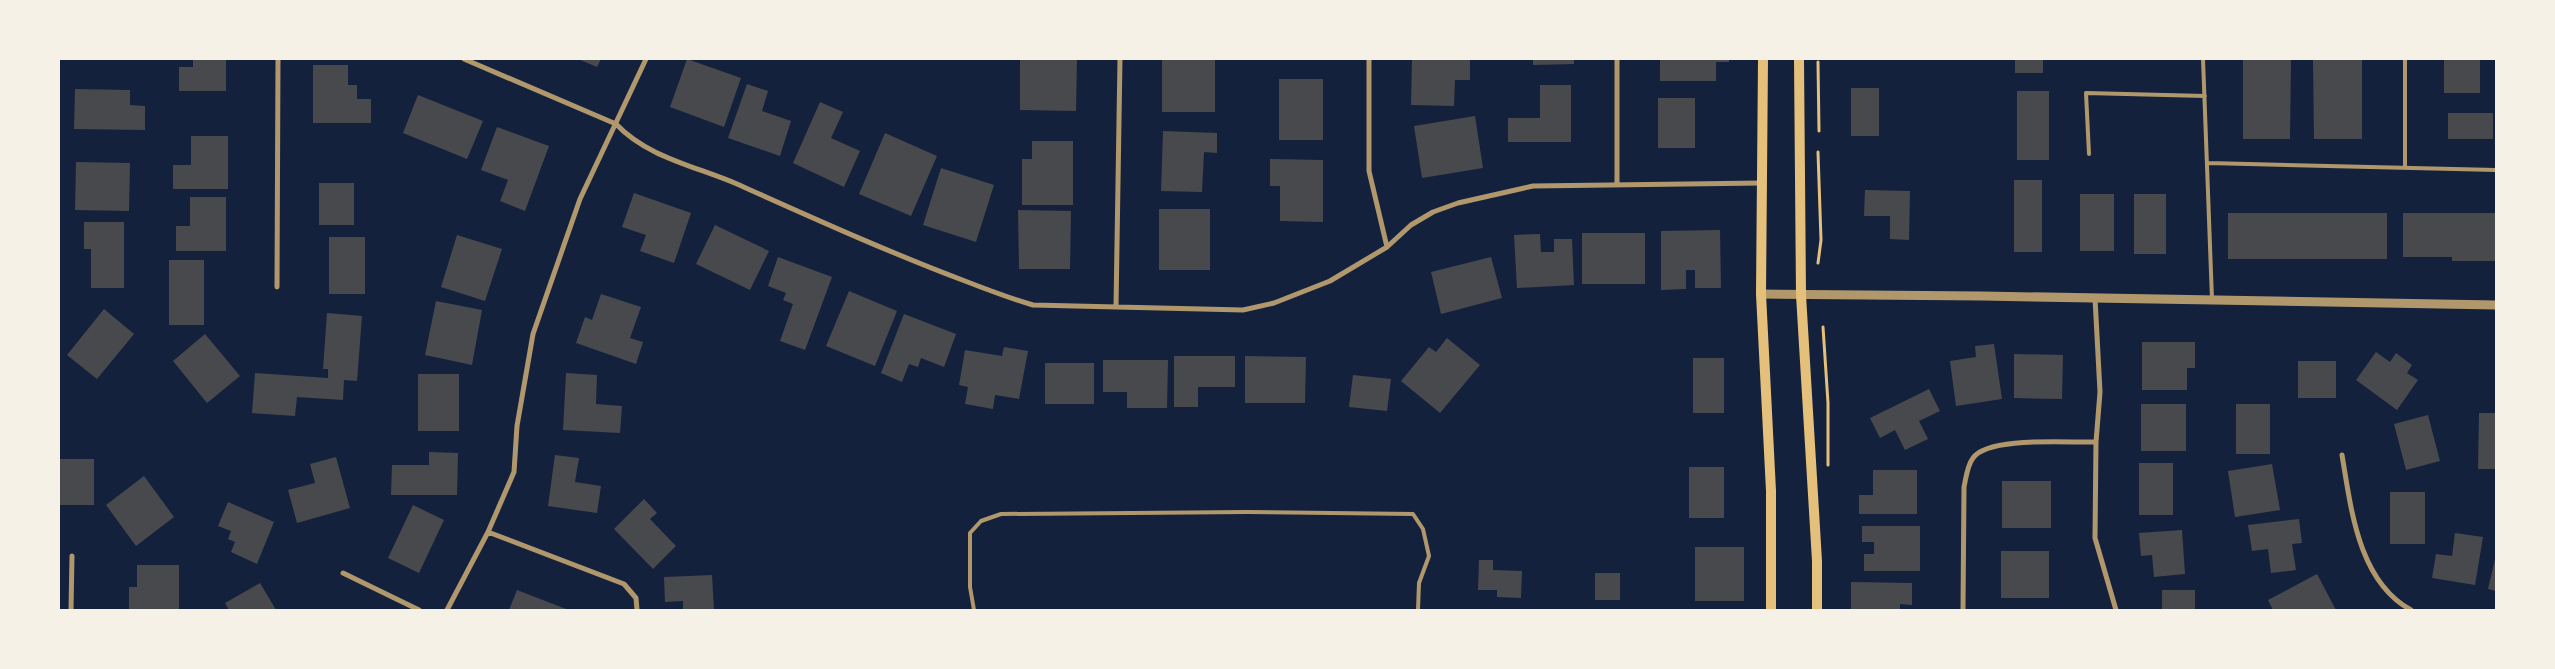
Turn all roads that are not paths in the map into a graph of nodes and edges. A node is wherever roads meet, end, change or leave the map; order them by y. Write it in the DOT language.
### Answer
graph roads {
  1 [pos="278,59"];
  2 [pos="464,59"];
  3 [pos="646,59"];
  4 [pos="1120,59"];
  5 [pos="1369,59"];
  6 [pos="1617,59"];
  7 [pos="1763,59"];
  8 [pos="1799,59"];
  9 [pos="2203,59"];
  10 [pos="2405,59"];
  11 [pos="2205,96"];
  12 [pos="616,124"];
  13 [pos="2089,154"];
  14 [pos="2208,163"];
  15 [pos="2405,168"];
  16 [pos="2496,170"];
  17 [pos="1764,183"];
  18 [pos="1617,185"];
  19 [pos="1388,247"];
  20 [pos="277,287"];
  21 [pos="1762,294"];
  22 [pos="1801,295"];
  23 [pos="2095,298"];
  24 [pos="2212,300"];
  25 [pos="2496,306"];
  26 [pos="1116,307"];
  27 [pos="2096,442"];
  28 [pos="2342,455"];
  29 [pos="488,532"];
  30 [pos="72,556"];
  31 [pos="343,572"];
  32 [pos="71,610"];
  33 [pos="418,610"];
  34 [pos="447,610"];
  35 [pos="637,610"];
  36 [pos="974,610"];
  37 [pos="1418,610"];
  38 [pos="1771,610"];
  39 [pos="1817,610"];
  40 [pos="1964,610"];
  41 [pos="2116,610"];
  42 [pos="2411,610"];
  1 -- 20 [label="street"];
  2 -- 12 [label="street"];
  3 -- 12 [label="street"];
  4 -- 26 [label="street"];
  5 -- 19 [label="street"];
  6 -- 18 [label="street"];
  7 -- 17 [label="main road"];
  8 -- 22 [label="main road"];
  9 -- 11 [label="lane"];
  10 -- 15 [label="lane"];
  11 -- 13 [label="lane"];
  11 -- 14 [label="lane"];
  12 -- 26 [label="street"];
  12 -- 29 [label="street"];
  14 -- 15 [label="lane"];
  14 -- 24 [label="lane"];
  15 -- 16 [label="lane"];
  17 -- 18 [label="street"];
  17 -- 21 [label="main road"];
  18 -- 19 [label="street"];
  19 -- 26 [label="street"];
  21 -- 22 [label="street"];
  21 -- 38 [label="main road"];
  22 -- 23 [label="street"];
  22 -- 39 [label="main road"];
  23 -- 24 [label="street"];
  23 -- 27 [label="street"];
  24 -- 25 [label="street"];
  27 -- 40 [label="street"];
  27 -- 41 [label="street"];
  28 -- 42 [label="street"];
  29 -- 34 [label="street"];
  29 -- 35 [label="street"];
  30 -- 32 [label="street"];
  31 -- 33 [label="street"];
  36 -- 37 [label="lane"];
}
